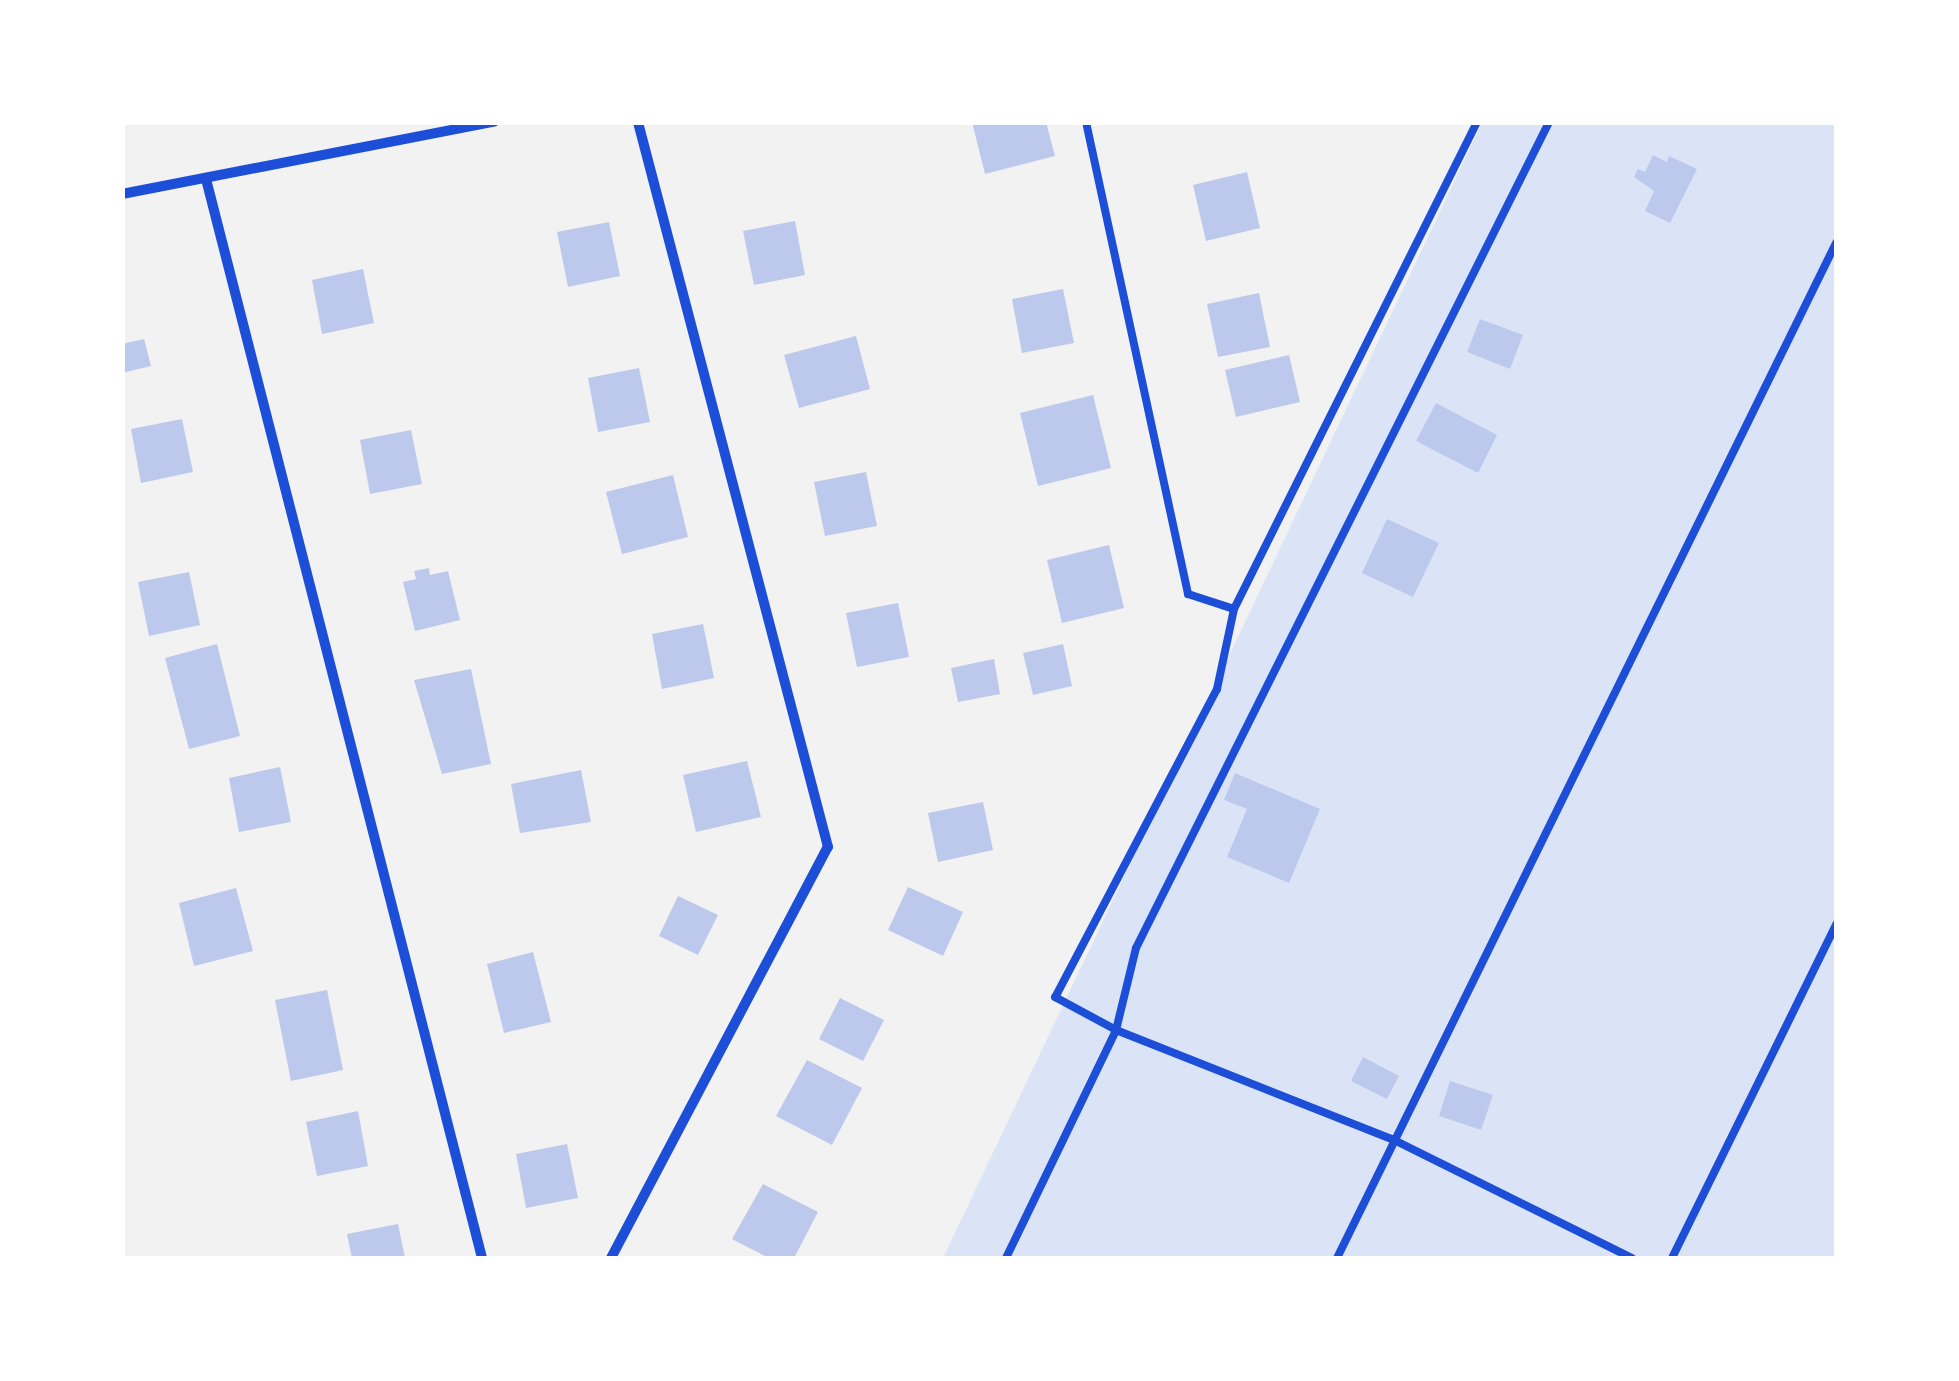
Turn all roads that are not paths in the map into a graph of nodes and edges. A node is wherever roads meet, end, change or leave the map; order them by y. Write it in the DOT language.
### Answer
graph roads {
  1 [pos="494,122"];
  2 [pos="638,122"];
  3 [pos="1086,122"];
  4 [pos="1477,122"];
  5 [pos="1549,122"];
  6 [pos="206,179"];
  7 [pos="122,194"];
  8 [pos="1836,243"];
  9 [pos="1234,610"];
  10 [pos="1836,924"];
  11 [pos="1116,1030"];
  12 [pos="1392,1140"];
  13 [pos="482,1258"];
  14 [pos="611,1258"];
  15 [pos="1006,1258"];
  16 [pos="1337,1258"];
  17 [pos="1632,1258"];
  18 [pos="1672,1258"];
  1 -- 6 [label="street"];
  2 -- 14 [label="street"];
  3 -- 9 [label="lane"];
  4 -- 9 [label="lane"];
  5 -- 11 [label="lane"];
  6 -- 7 [label="street"];
  6 -- 13 [label="street"];
  8 -- 12 [label="lane"];
  9 -- 11 [label="lane"];
  10 -- 18 [label="lane"];
  11 -- 12 [label="lane"];
  11 -- 15 [label="lane"];
  12 -- 16 [label="lane"];
  12 -- 17 [label="lane"];
}
